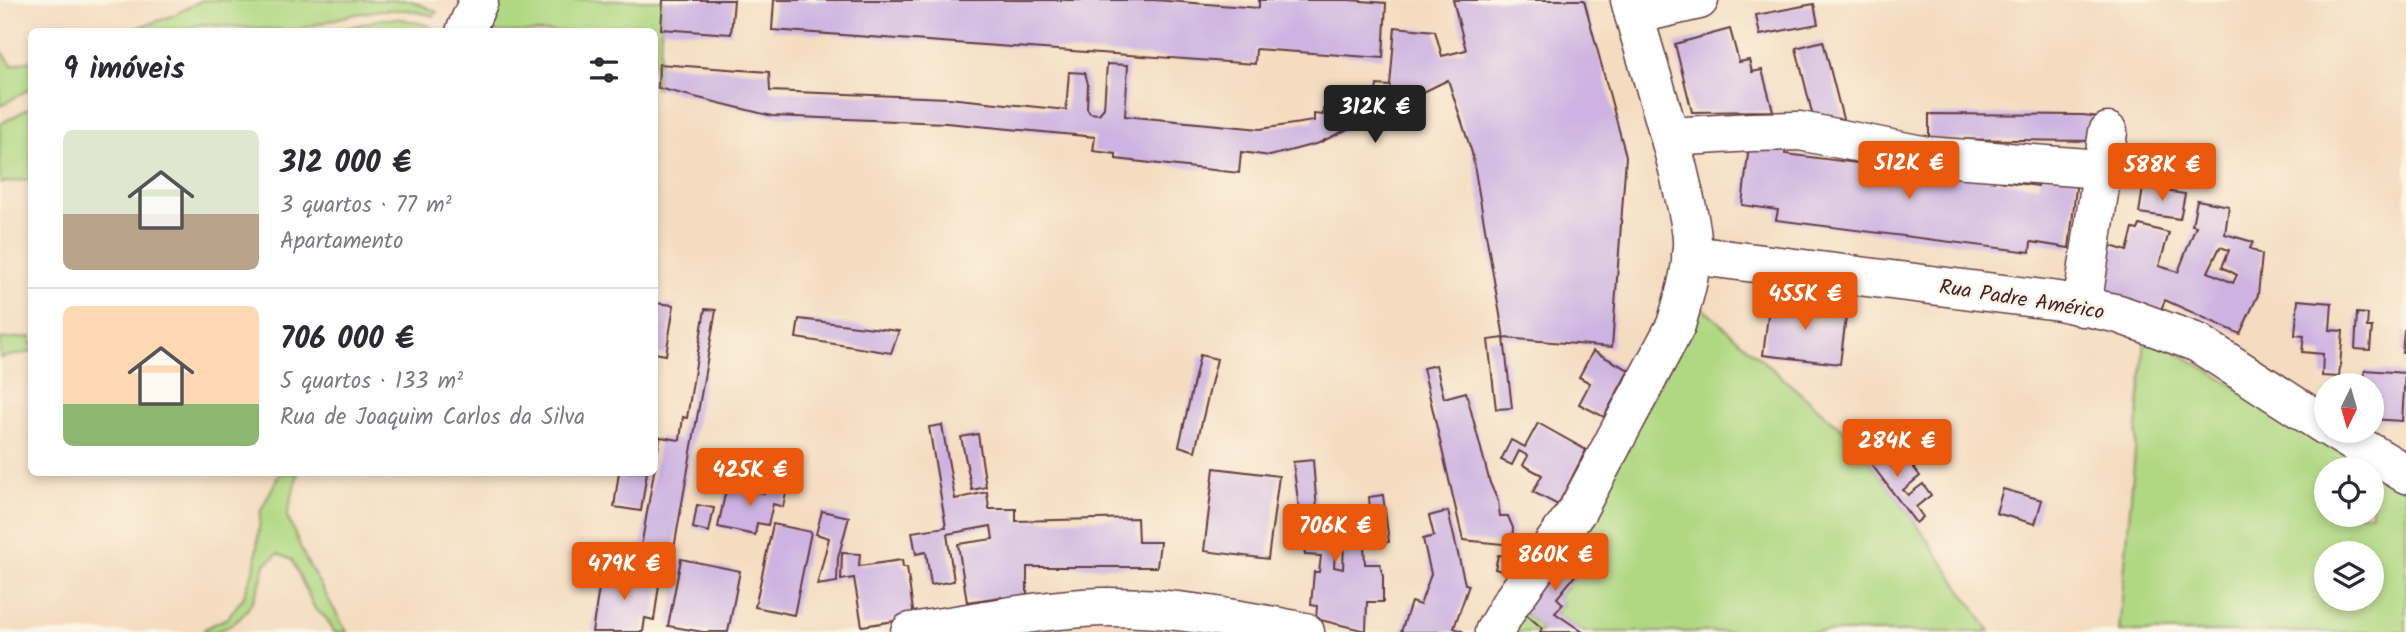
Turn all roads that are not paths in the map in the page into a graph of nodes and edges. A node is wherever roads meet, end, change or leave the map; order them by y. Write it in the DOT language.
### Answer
graph roads {
  1 [pos="479,0"];
  2 [pos="1699,0"];
  3 [pos="1632,8"];
  4 [pos="467,28"];
  5 [pos="2108,132"];
  6 [pos="1670,137"];
  7 [pos="2101,169"];
  8 [pos="1691,255"];
  9 [pos="2081,307"];
  10 [pos="2314,418"];
  11 [pos="2355,443"];
  12 [pos="2406,474"];
  13 [pos="911,632"];
  14 [pos="1305,632"];
  15 [pos="1494,632"];
  1 -- 4 [label="street"];
  2 -- 3 [label="street"];
  3 -- 6 [label="street"];
  5 -- 7 [label="street"];
  6 -- 7 [label="street"];
  6 -- 8 [label="street"];
  7 -- 9 [label="street"];
  8 -- 9 [label="street, Rua Padre Américo"];
  8 -- 15 [label="street"];
  9 -- 10 [label="street, Rua Padre Américo"];
  11 -- 12 [label="street"];
  13 -- 14 [label="street"];
}
